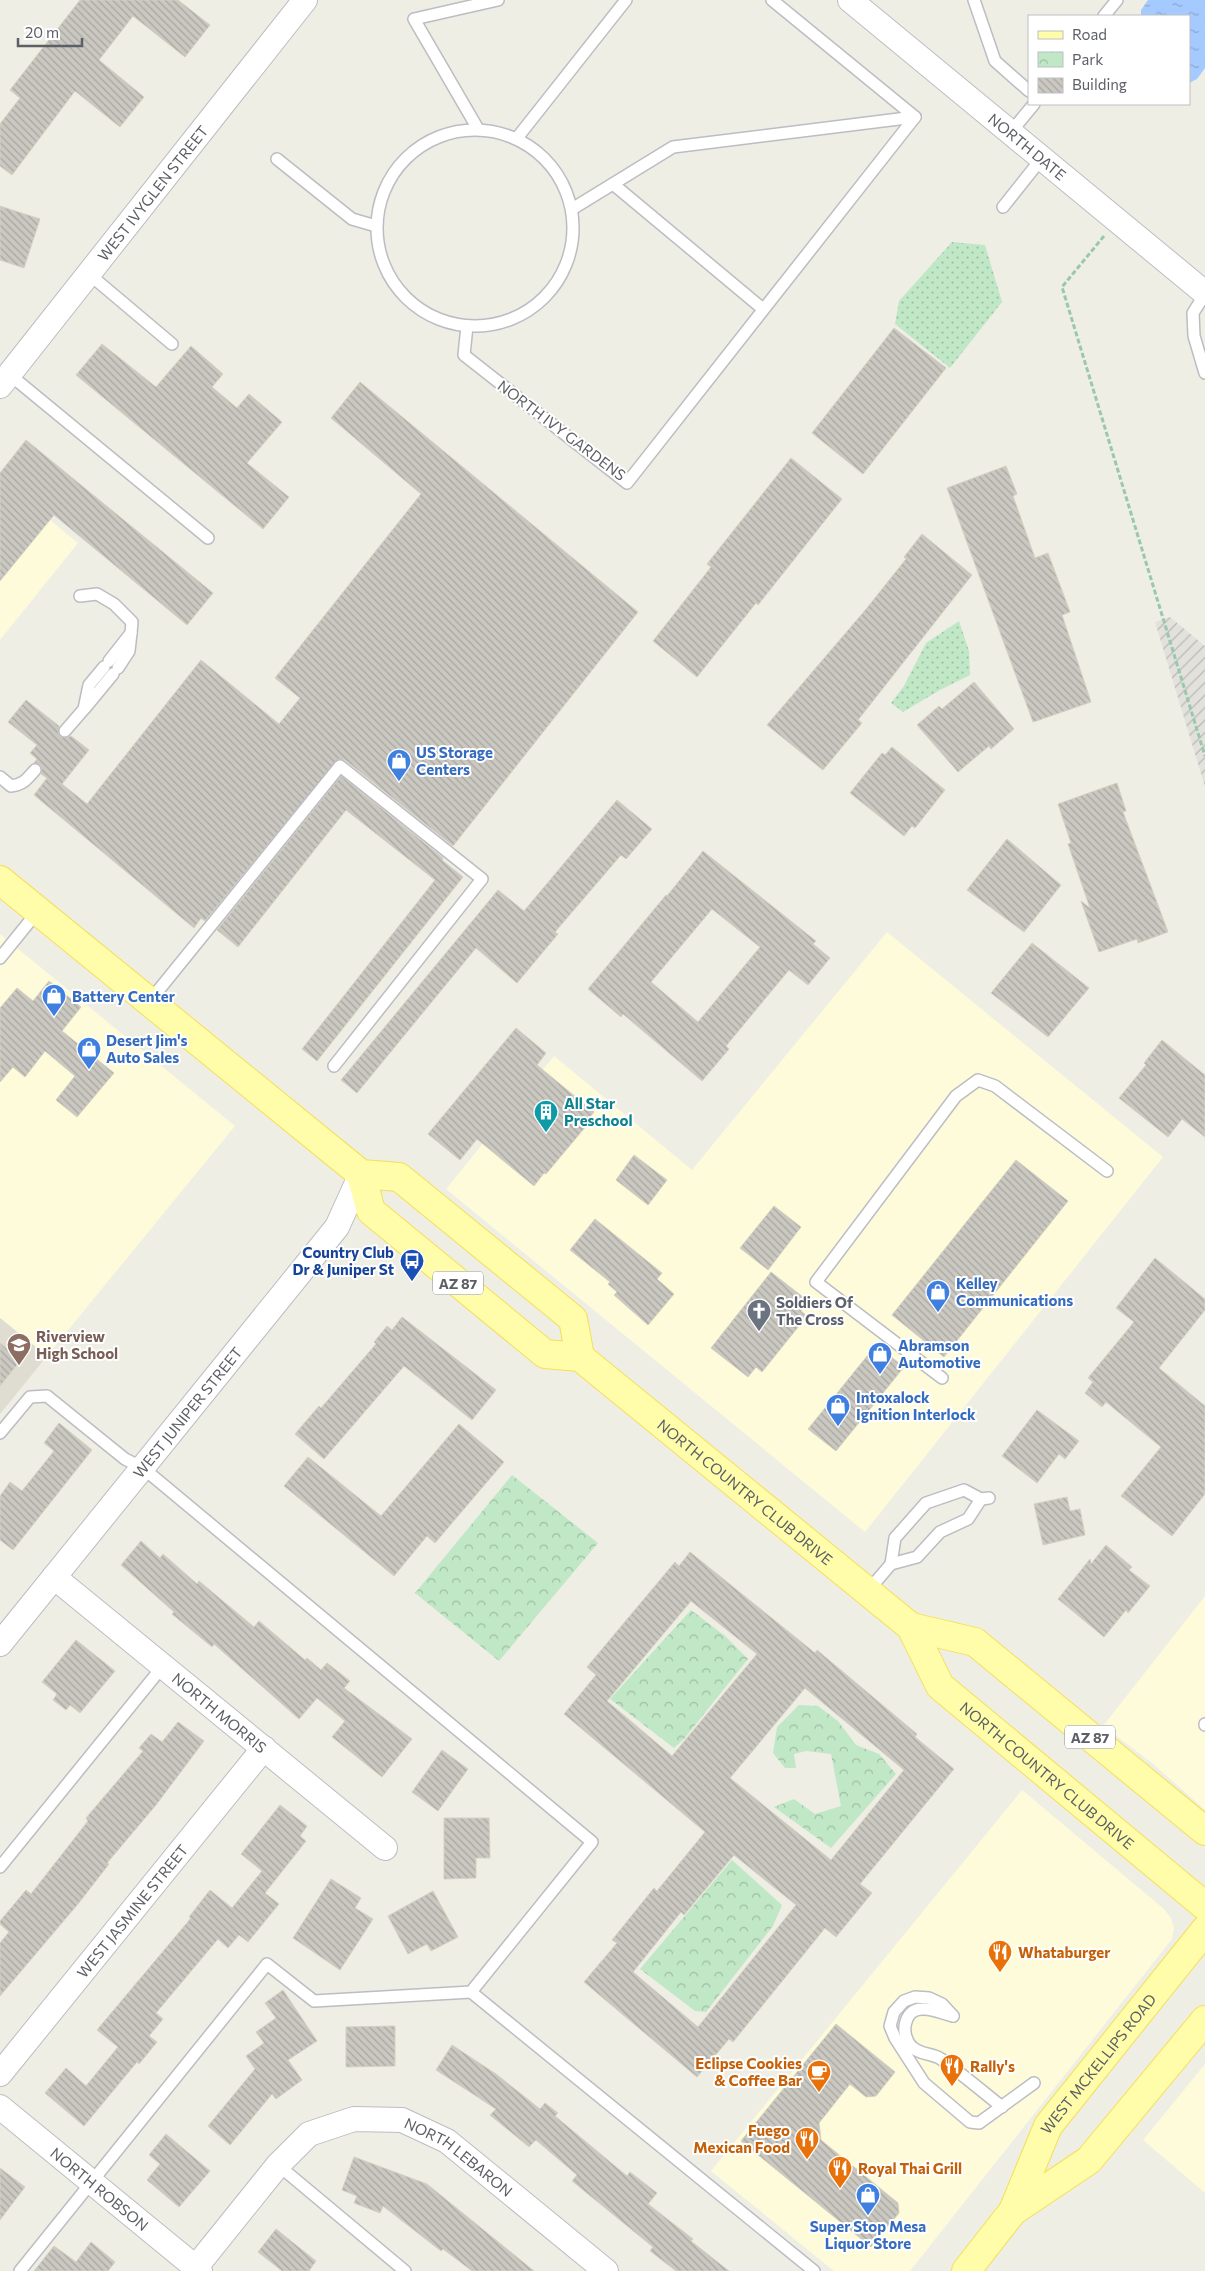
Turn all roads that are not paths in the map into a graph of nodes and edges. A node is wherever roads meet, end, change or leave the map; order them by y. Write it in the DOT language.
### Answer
graph roads {
  1 [pos="305,0"];
  2 [pos="498,0"];
  3 [pos="626,0"];
  4 [pos="772,0"];
  5 [pos="850,0"];
  6 [pos="974,0"];
  7 [pos="1117,0"];
  8 [pos="1105,15"];
  9 [pos="1028,90"];
  10 [pos="1033,105"];
  11 [pos="916,117"];
  12 [pos="478,129"];
  13 [pos="1010,133"];
  14 [pos="517,138"];
  15 [pos="1042,158"];
  16 [pos="277,159"];
  17 [pos="613,184"];
  18 [pos="1003,207"];
  19 [pos="572,209"];
  20 [pos="376,226"];
  21 [pos="89,274"];
  22 [pos="1205,294"];
  23 [pos="764,309"];
  24 [pos="467,326"];
  25 [pos="172,344"];
  26 [pos="1205,372"];
  27 [pos="5,380"];
  28 [pos="208,538"];
  29 [pos="80,596"];
  30 [pos="65,731"];
  31 [pos="35,770"];
  32 [pos="0,777"];
  33 [pos="0,880"];
  34 [pos="38,911"];
  35 [pos="0,958"];
  36 [pos="149,1002"];
  37 [pos="334,1066"];
  38 [pos="1107,1171"];
  39 [pos="361,1174"];
  40 [pos="580,1357"];
  41 [pos="942,1378"];
  42 [pos="0,1433"];
  43 [pos="143,1468"];
  44 [pos="891,1564"];
  45 [pos="54,1577"];
  46 [pos="867,1592"];
  47 [pos="911,1627"];
  48 [pos="0,1644"];
  49 [pos="163,1666"];
  50 [pos="264,1748"];
  51 [pos="1205,1831"];
  52 [pos="385,1848"];
  53 [pos="0,1867"];
  54 [pos="1205,1906"];
  55 [pos="1205,1930"];
  56 [pos="471,1992"];
  57 [pos="1205,2020"];
  58 [pos="0,2074"];
  59 [pos="1034,2083"];
  60 [pos="0,2107"];
  61 [pos="1002,2107"];
  62 [pos="278,2165"];
  63 [pos="91,2182"];
  64 [pos="1013,2211"];
  65 [pos="198,2269"];
  66 [pos="20,2271"];
  67 [pos="405,2271"];
  68 [pos="606,2271"];
  69 [pos="814,2271"];
  70 [pos="966,2271"];
  1 -- 21 [label="street, WEST IVYGLEN STREET"];
  2 -- 12 [label="lane"];
  3 -- 14 [label="lane"];
  4 -- 11 [label="lane"];
  5 -- 13 [label="street, NORTH DATE"];
  6 -- 9 [label="lane"];
  7 -- 8 [label="lane"];
  10 -- 13 [label="lane"];
  11 -- 17 [label="lane"];
  11 -- 23 [label="lane, NORTH IVY GARDENS"];
  12 -- 14 [label="lane"];
  12 -- 20 [label="lane"];
  13 -- 15 [label="street, NORTH DATE"];
  14 -- 19 [label="lane"];
  15 -- 18 [label="lane"];
  15 -- 22 [label="street, NORTH DATE"];
  16 -- 20 [label="lane"];
  17 -- 19 [label="lane"];
  17 -- 23 [label="lane"];
  19 -- 24 [label="lane"];
  20 -- 24 [label="lane"];
  21 -- 25 [label="lane"];
  21 -- 27 [label="street, WEST IVYGLEN STREET"];
  22 -- 26 [label="lane"];
  23 -- 24 [label="lane, NORTH IVY GARDENS"];
  27 -- 28 [label="lane"];
  29 -- 30 [label="lane"];
  31 -- 32 [label="lane"];
  33 -- 34 [label="main road"];
  34 -- 35 [label="lane"];
  34 -- 36 [label="main road"];
  36 -- 37 [label="lane"];
  36 -- 39 [label="main road"];
  38 -- 41 [label="lane"];
  39 -- 40 [label="main road, AZ 87"];
  39 -- 40 [label="main road, AZ 87"];
  39 -- 43 [label="street, WEST JUNIPER STREET"];
  40 -- 46 [label="main road, NORTH COUNTRY CLUB DRIVE / AZ 87"];
  42 -- 43 [label="lane"];
  43 -- 45 [label="street, WEST JUNIPER STREET"];
  43 -- 56 [label="lane"];
  44 -- 44 [label="lane"];
  44 -- 46 [label="lane"];
  45 -- 48 [label="street, WEST JUNIPER STREET"];
  45 -- 49 [label="street, NORTH MORRIS"];
  46 -- 47 [label="main road, NORTH COUNTRY CLUB DRIVE / AZ 87"];
  47 -- 51 [label="main road, NORTH COUNTRY CLUB DRIVE / AZ 87"];
  47 -- 54 [label="main road, NORTH COUNTRY CLUB DRIVE / AZ 87"];
  49 -- 50 [label="street, NORTH MORRIS"];
  49 -- 53 [label="lane"];
  50 -- 52 [label="street, NORTH MORRIS"];
  50 -- 58 [label="street, WEST JASMINE STREET"];
  55 -- 64 [label="main road, WEST MCKELLIPS ROAD"];
  56 -- 63 [label="lane"];
  56 -- 69 [label="lane"];
  57 -- 64 [label="main road, WEST MCKELLIPS ROAD"];
  59 -- 61 [label="lane"];
  60 -- 63 [label="street, NORTH ROBSON"];
  61 -- 61 [label="lane"];
  62 -- 65 [label="street, NORTH LEBARON"];
  62 -- 67 [label="lane"];
  62 -- 68 [label="street, NORTH LEBARON"];
  63 -- 65 [label="street, NORTH ROBSON"];
  63 -- 66 [label="lane"];
  64 -- 70 [label="main road, WEST MCKELLIPS ROAD"];
}
